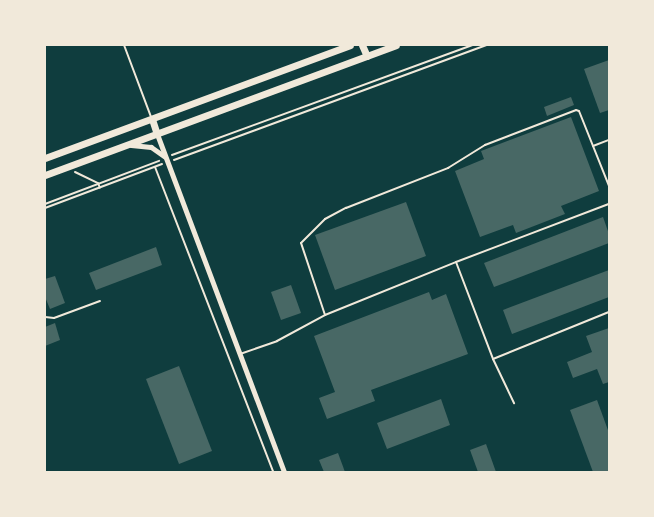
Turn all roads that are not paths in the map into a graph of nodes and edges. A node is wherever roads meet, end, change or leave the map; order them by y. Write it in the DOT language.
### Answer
graph roads {
  1 [pos="124,45"];
  2 [pos="350,45"];
  3 [pos="362,45"];
  4 [pos="396,45"];
  5 [pos="366,56"];
  6 [pos="152,119"];
  7 [pos="157,134"];
  8 [pos="609,140"];
  9 [pos="127,145"];
  10 [pos="593,146"];
  11 [pos="45,158"];
  12 [pos="167,160"];
  13 [pos="45,175"];
  14 [pos="609,186"];
  15 [pos="609,204"];
  16 [pos="456,262"];
  17 [pos="100,301"];
  18 [pos="609,312"];
  19 [pos="325,316"];
  20 [pos="45,317"];
  21 [pos="240,354"];
  22 [pos="493,359"];
  23 [pos="514,403"];
  24 [pos="284,472"];
  1 -- 6 [label="lane"];
  2 -- 6 [label="main road"];
  3 -- 5 [label="main road"];
  4 -- 5 [label="main road"];
  5 -- 7 [label="main road"];
  6 -- 7 [label="main road"];
  6 -- 11 [label="main road"];
  7 -- 9 [label="main road"];
  7 -- 12 [label="street"];
  8 -- 10 [label="lane"];
  9 -- 12 [label="street"];
  9 -- 13 [label="main road"];
  10 -- 14 [label="lane"];
  10 -- 19 [label="lane"];
  12 -- 21 [label="street"];
  15 -- 16 [label="lane"];
  16 -- 19 [label="lane"];
  16 -- 22 [label="lane"];
  17 -- 20 [label="lane"];
  18 -- 22 [label="lane"];
  19 -- 21 [label="lane"];
  21 -- 24 [label="street"];
  22 -- 23 [label="lane"];
}
